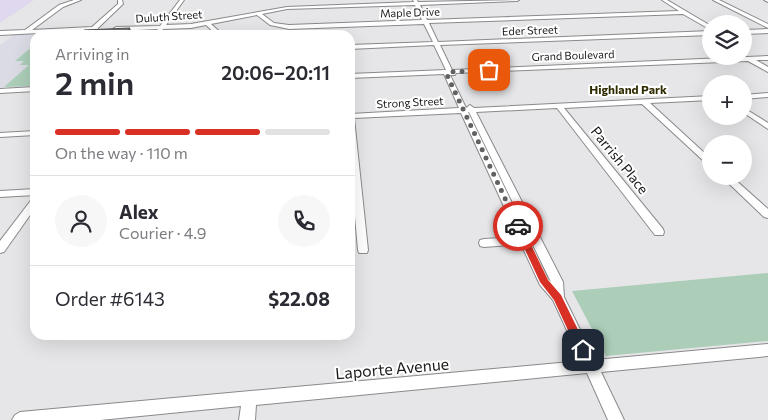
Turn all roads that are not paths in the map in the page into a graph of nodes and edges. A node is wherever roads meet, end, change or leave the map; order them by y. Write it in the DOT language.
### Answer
graph roads {
  1 [pos="79,0"];
  2 [pos="120,0"];
  3 [pos="182,0"];
  4 [pos="517,0"];
  5 [pos="664,0"];
  6 [pos="715,0"];
  7 [pos="416,2"];
  8 [pos="686,12"];
  9 [pos="258,13"];
  10 [pos="425,22"];
  11 [pos="702,22"];
  12 [pos="207,23"];
  13 [pos="768,26"];
  14 [pos="162,27"];
  15 [pos="94,29"];
  16 [pos="103,29"];
  17 [pos="112,29"];
  18 [pos="72,30"];
  19 [pos="160,30"];
  20 [pos="215,30"];
  21 [pos="768,31"];
  22 [pos="27,32"];
  23 [pos="30,32"];
  24 [pos="752,32"];
  25 [pos="0,33"];
  26 [pos="702,33"];
  27 [pos="436,44"];
  28 [pos="355,47"];
  29 [pos="752,57"];
  30 [pos="768,58"];
  31 [pos="702,59"];
  32 [pos="752,61"];
  33 [pos="768,70"];
  34 [pos="450,72"];
  35 [pos="355,76"];
  36 [pos="30,89"];
  37 [pos="0,91"];
  38 [pos="768,96"];
  39 [pos="752,97"];
  40 [pos="702,99"];
  41 [pos="644,102"];
  42 [pos="559,106"];
  43 [pos="468,110"];
  44 [pos="355,116"];
  45 [pos="752,116"];
  46 [pos="768,127"];
  47 [pos="30,133"];
  48 [pos="0,135"];
  49 [pos="702,155"];
  50 [pos="355,168"];
  51 [pos="736,185"];
  52 [pos="30,192"];
  53 [pos="0,194"];
  54 [pos="30,208"];
  55 [pos="768,215"];
  56 [pos="659,232"];
  57 [pos="536,240"];
  58 [pos="525,241"];
  59 [pos="484,244"];
  60 [pos="0,249"];
  61 [pos="363,250"];
  62 [pos="558,297"];
  63 [pos="768,350"];
  64 [pos="591,367"];
  65 [pos="250,399"];
  66 [pos="20,420"];
  67 [pos="247,420"];
  68 [pos="616,420"];
  1 -- 22 [label="street"];
  2 -- 15 [label="street"];
  3 -- 14 [label="street"];
  4 -- 7 [label="street, Duluth Street"];
  5 -- 8 [label="street"];
  6 -- 13 [label="street"];
  7 -- 9 [label="street, Duluth Street"];
  7 -- 10 [label="street"];
  8 -- 10 [label="street, Maple Drive"];
  8 -- 11 [label="street"];
  9 -- 10 [label="street, Maple Drive"];
  9 -- 12 [label="street, Duluth Street"];
  10 -- 27 [label="street"];
  12 -- 14 [label="street, Duluth Street"];
  12 -- 20 [label="street"];
  14 -- 17 [label="street, Duluth Street"];
  14 -- 19 [label="street"];
  15 -- 16 [label="street"];
  15 -- 18 [label="street"];
  21 -- 24 [label="street"];
  22 -- 23 [label="street"];
  22 -- 25 [label="street"];
  26 -- 27 [label="street, Eder Street"];
  27 -- 28 [label="street, Eder Street"];
  27 -- 34 [label="street"];
  29 -- 30 [label="street, Grand Boulevard"];
  31 -- 34 [label="street, Grand Boulevard"];
  32 -- 33 [label="street"];
  34 -- 35 [label="street, Grand Boulevard"];
  34 -- 43 [label="street"];
  36 -- 37 [label="street"];
  38 -- 39 [label="street"];
  40 -- 41 [label="street, Strong Street"];
  41 -- 42 [label="street, Strong Street"];
  41 -- 49 [label="street"];
  42 -- 43 [label="street, Strong Street"];
  42 -- 56 [label="street, Parrish Place"];
  43 -- 44 [label="street, Strong Street"];
  43 -- 57 [label="street"];
  43 -- 58 [label="street"];
  45 -- 46 [label="street"];
  47 -- 48 [label="street"];
  50 -- 61 [label="street"];
  51 -- 55 [label="street"];
  52 -- 53 [label="street"];
  54 -- 60 [label="street"];
  57 -- 58 [label="street"];
  57 -- 62 [label="street"];
  58 -- 59 [label="street"];
  58 -- 62 [label="street"];
  62 -- 64 [label="street"];
  63 -- 64 [label="street, Laporte Avenue"];
  64 -- 65 [label="street, Laporte Avenue"];
  64 -- 68 [label="street"];
  65 -- 66 [label="street, Laporte Avenue"];
  65 -- 67 [label="street"];
}
